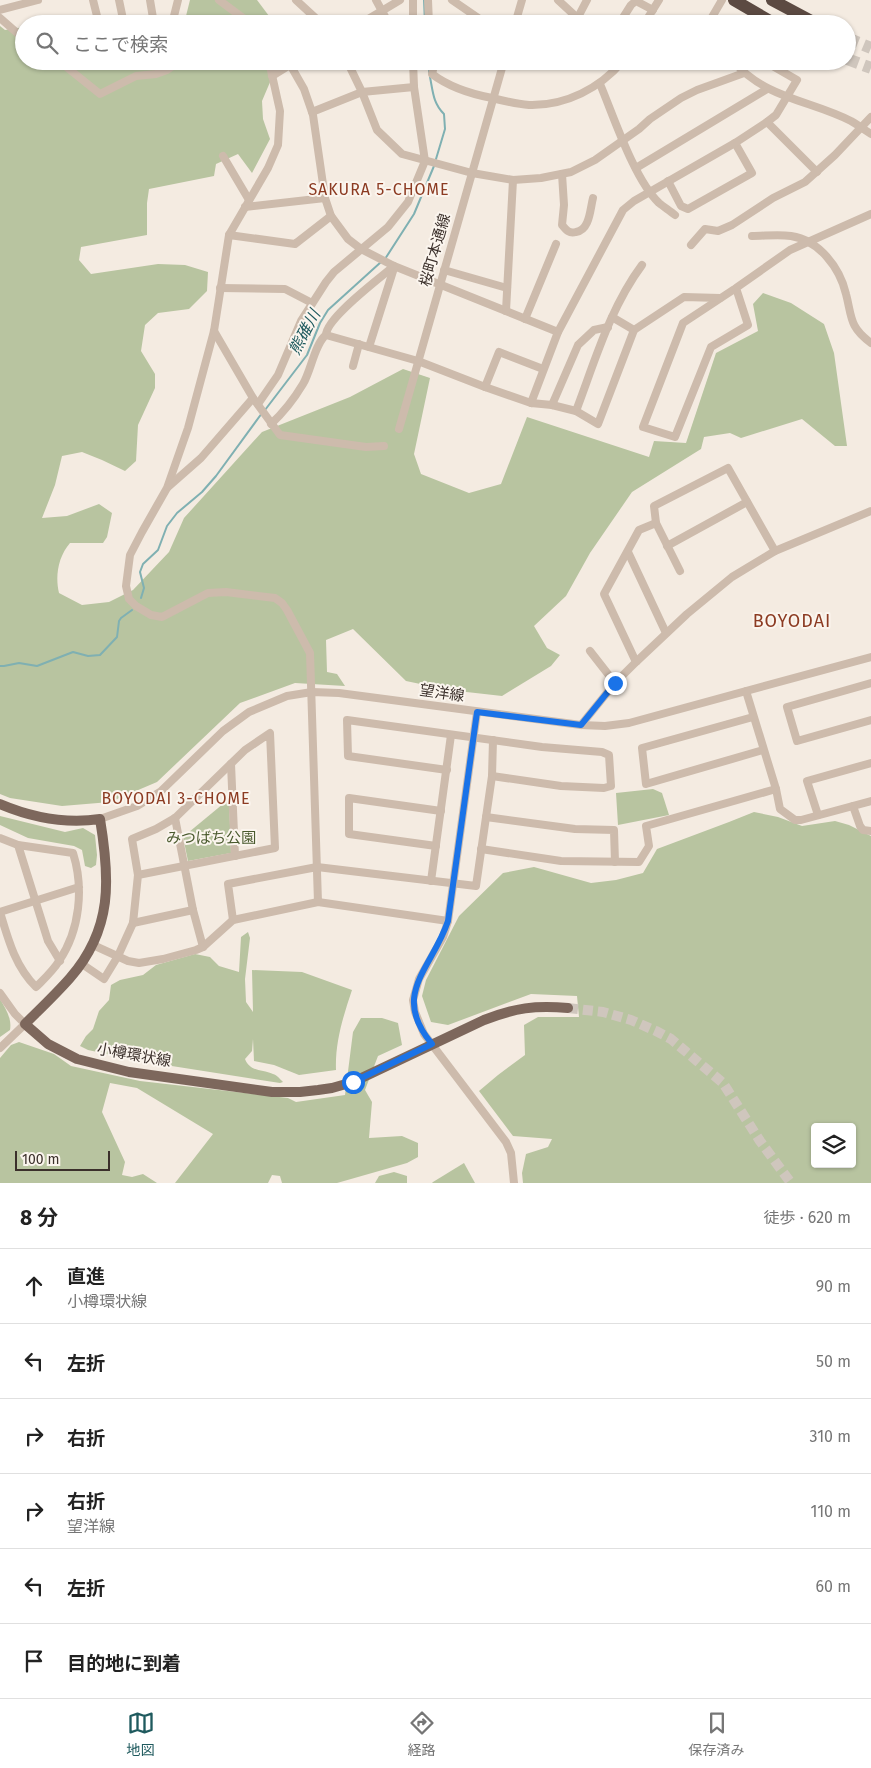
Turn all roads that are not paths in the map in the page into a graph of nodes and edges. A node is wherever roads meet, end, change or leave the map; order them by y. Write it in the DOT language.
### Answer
graph roads {
  1 [pos="38,0"];
  2 [pos="93,0"];
  3 [pos="119,0"];
  4 [pos="150,0"];
  5 [pos="178,0"];
  6 [pos="219,0"];
  7 [pos="296,0"];
  8 [pos="376,0"];
  9 [pos="400,0"];
  10 [pos="413,0"];
  11 [pos="428,0"];
  12 [pos="452,0"];
  13 [pos="522,0"];
  14 [pos="558,0"];
  15 [pos="587,0"];
  16 [pos="659,0"];
  17 [pos="722,0"];
  18 [pos="734,0"];
  19 [pos="772,0"];
  20 [pos="0,10"];
  21 [pos="382,10"];
  22 [pos="652,10"];
  23 [pos="96,15"];
  24 [pos="122,15"];
  25 [pos="152,15"];
  26 [pos="174,15"];
  27 [pos="240,15"];
  28 [pos="312,15"];
  29 [pos="374,15"];
  30 [pos="384,15"];
  31 [pos="412,15"];
  32 [pos="429,15"];
  33 [pos="474,15"];
  34 [pos="518,15"];
  35 [pos="571,15"];
  36 [pos="580,15"];
  37 [pos="625,15"];
  38 [pos="649,15"];
  39 [pos="713,15"];
  40 [pos="760,15"];
  41 [pos="800,15"];
  42 [pos="0,18"];
  43 [pos="15,31"];
  44 [pos="70,70"];
  45 [pos="167,70"];
  46 [pos="271,70"];
  47 [pos="280,70"];
  48 [pos="295,70"];
  49 [pos="351,70"];
  50 [pos="413,70"];
  51 [pos="433,70"];
  52 [pos="502,70"];
  53 [pos="615,70"];
  54 [pos="741,70"];
  55 [pos="780,70"];
  56 [pos="744,73"];
  57 [pos="272,76"];
  58 [pos="600,84"];
  59 [pos="414,87"];
  60 [pos="767,89"];
  61 [pos="362,92"];
  62 [pos="788,98"];
  63 [pos="494,99"];
  64 [pos="312,112"];
  65 [pos="871,117"];
  66 [pos="767,122"];
  67 [pos="861,127"];
  68 [pos="871,134"];
  69 [pos="624,140"];
  70 [pos="735,144"];
  71 [pos="223,156"];
  72 [pos="431,163"];
  73 [pos="636,168"];
  74 [pos="817,172"];
  75 [pos="472,173"];
  76 [pos="562,174"];
  77 [pos="513,180"];
  78 [pos="668,181"];
  79 [pos="650,192"];
  80 [pos="325,198"];
  81 [pos="592,198"];
  82 [pos="247,203"];
  83 [pos="675,214"];
  84 [pos="871,214"];
  85 [pos="331,216"];
  86 [pos="229,235"];
  87 [pos="752,236"];
  88 [pos="806,241"];
  89 [pos="556,244"];
  90 [pos="691,245"];
  91 [pos="361,250"];
  92 [pos="391,264"];
  93 [pos="642,265"];
  94 [pos="444,270"];
  95 [pos="440,285"];
  96 [pos="220,288"];
  97 [pos="507,288"];
  98 [pos="736,288"];
  99 [pos="720,298"];
  100 [pos="312,303"];
  101 [pos="506,311"];
  102 [pos="612,317"];
  103 [pos="524,319"];
  104 [pos="608,327"];
  105 [pos="634,330"];
  106 [pos="214,331"];
  107 [pos="558,332"];
  108 [pos="326,335"];
  109 [pos="871,343"];
  110 [pos="360,344"];
  111 [pos="369,347"];
  112 [pos="418,361"];
  113 [pos="353,366"];
  114 [pos="543,369"];
  115 [pos="485,387"];
  116 [pos="532,403"];
  117 [pos="258,404"];
  118 [pos="552,405"];
  119 [pos="576,411"];
  120 [pos="271,424"];
  121 [pos="399,429"];
  122 [pos="384,446"];
  123 [pos="167,488"];
  124 [pos="747,502"];
  125 [pos="871,511"];
  126 [pos="656,523"];
  127 [pos="667,546"];
  128 [pos="775,551"];
  129 [pos="628,552"];
  130 [pos="680,571"];
  131 [pos="666,633"];
  132 [pos="590,651"];
  133 [pos="871,657"];
  134 [pos="636,662"];
  135 [pos="615,683"];
  136 [pos="871,683"];
  137 [pos="746,691"];
  138 [pos="312,692"];
  139 [pos="477,712"];
  140 [pos="753,717"];
  141 [pos="871,720"];
  142 [pos="581,725"];
  143 [pos="451,735"];
  144 [pos="473,738"];
  145 [pos="493,740"];
  146 [pos="763,750"];
  147 [pos="871,763"];
  148 [pos="231,764"];
  149 [pos="447,770"];
  150 [pos="492,776"];
  151 [pos="776,789"];
  152 [pos="871,801"];
  153 [pos="0,804"];
  154 [pos="853,806"];
  155 [pos="441,811"];
  156 [pos="818,815"];
  157 [pos="486,817"];
  158 [pos="175,818"];
  159 [pos="100,819"];
  160 [pos="871,831"];
  161 [pos="0,838"];
  162 [pos="18,846"];
  163 [pos="436,846"];
  164 [pos="482,848"];
  165 [pos="235,856"];
  166 [pos="615,862"];
  167 [pos="186,866"];
  168 [pos="317,867"];
  169 [pos="138,876"];
  170 [pos="431,880"];
  171 [pos="453,884"];
  172 [pos="80,887"];
  173 [pos="35,902"];
  174 [pos="318,902"];
  175 [pos="193,910"];
  176 [pos="233,920"];
  177 [pos="448,921"];
  178 [pos="133,923"];
  179 [pos="93,945"];
  180 [pos="203,947"];
  181 [pos="118,956"];
  182 [pos="60,961"];
  183 [pos="82,964"];
  184 [pos="0,992"];
  185 [pos="568,1008"];
  186 [pos="25,1024"];
  187 [pos="432,1044"];
  188 [pos="0,1048"];
  189 [pos="514,1183"];
  1 -- 20 [label="street"];
  2 -- 23 [label="street"];
  3 -- 24 [label="street"];
  4 -- 25 [label="street"];
  5 -- 26 [label="street"];
  6 -- 27 [label="street"];
  7 -- 28 [label="street"];
  8 -- 21 [label="street"];
  9 -- 21 [label="street"];
  10 -- 31 [label="street"];
  11 -- 32 [label="street"];
  12 -- 33 [label="street"];
  13 -- 34 [label="street"];
  14 -- 35 [label="street"];
  15 -- 36 [label="street"];
  16 -- 22 [label="street"];
  17 -- 39 [label="street"];
  18 -- 40 [label="highway"];
  19 -- 41 [label="highway"];
  21 -- 29 [label="street"];
  21 -- 30 [label="street"];
  22 -- 37 [label="street"];
  22 -- 38 [label="street"];
  42 -- 43 [label="street"];
  44 -- 45 [label="street"];
  46 -- 57 [label="street"];
  47 -- 57 [label="street"];
  48 -- 64 [label="street"];
  49 -- 61 [label="street"];
  50 -- 59 [label="street"];
  51 -- 63 [label="street"];
  52 -- 63 [label="street, 桜町本通線"];
  53 -- 58 [label="street"];
  54 -- 56 [label="street"];
  55 -- 62 [label="street"];
  56 -- 60 [label="street"];
  56 -- 69 [label="street"];
  57 -- 82 [label="street"];
  58 -- 63 [label="street"];
  58 -- 69 [label="street"];
  59 -- 61 [label="street"];
  59 -- 72 [label="street"];
  60 -- 62 [label="street"];
  60 -- 73 [label="street"];
  61 -- 64 [label="street"];
  61 -- 72 [label="street"];
  62 -- 66 [label="street"];
  62 -- 67 [label="street"];
  63 -- 75 [label="street, 桜町本通線"];
  64 -- 80 [label="street"];
  65 -- 67 [label="street"];
  66 -- 70 [label="street"];
  66 -- 74 [label="street"];
  67 -- 68 [label="street"];
  67 -- 74 [label="street"];
  69 -- 73 [label="street"];
  69 -- 76 [label="street"];
  70 -- 78 [label="street"];
  70 -- 78 [label="street"];
  71 -- 82 [label="street"];
  72 -- 75 [label="street"];
  72 -- 91 [label="street"];
  73 -- 79 [label="street"];
  74 -- 90 [label="street"];
  75 -- 77 [label="street"];
  75 -- 94 [label="street, 桜町本通線"];
  76 -- 77 [label="street"];
  76 -- 81 [label="street"];
  77 -- 97 [label="street"];
  78 -- 79 [label="street"];
  79 -- 83 [label="street"];
  79 -- 107 [label="street"];
  80 -- 82 [label="street"];
  80 -- 85 [label="street"];
  82 -- 86 [label="street"];
  84 -- 88 [label="street"];
  85 -- 86 [label="street"];
  85 -- 91 [label="street"];
  86 -- 96 [label="street"];
  87 -- 88 [label="street"];
  88 -- 98 [label="street"];
  88 -- 109 [label="street"];
  89 -- 103 [label="street"];
  91 -- 92 [label="street"];
  91 -- 100 [label="street"];
  92 -- 95 [label="street"];
  92 -- 108 [label="street"];
  92 -- 111 [label="street"];
  93 -- 102 [label="street"];
  94 -- 95 [label="street, 桜町本通線"];
  94 -- 97 [label="street"];
  95 -- 101 [label="street"];
  95 -- 112 [label="street, 桜町本通線"];
  96 -- 100 [label="street"];
  96 -- 106 [label="street"];
  97 -- 101 [label="street"];
  98 -- 99 [label="street"];
  98 -- 99 [label="street"];
  99 -- 105 [label="street"];
  100 -- 117 [label="street"];
  101 -- 103 [label="street"];
  102 -- 104 [label="street"];
  102 -- 105 [label="street"];
  103 -- 107 [label="street"];
  104 -- 118 [label="street"];
  104 -- 119 [label="street"];
  105 -- 119 [label="street"];
  106 -- 117 [label="street"];
  106 -- 123 [label="street"];
  107 -- 114 [label="street"];
  108 -- 110 [label="street"];
  108 -- 120 [label="street"];
  110 -- 111 [label="street"];
  110 -- 113 [label="street"];
  111 -- 112 [label="street"];
  112 -- 115 [label="street"];
  112 -- 121 [label="street, 桜町本通線"];
  114 -- 115 [label="street"];
  114 -- 116 [label="street"];
  115 -- 116 [label="street"];
  116 -- 118 [label="street"];
  117 -- 120 [label="street"];
  117 -- 123 [label="street"];
  118 -- 119 [label="street"];
  120 -- 122 [label="street"];
  123 -- 138 [label="street"];
  124 -- 126 [label="street"];
  124 -- 127 [label="street"];
  124 -- 128 [label="street"];
  125 -- 128 [label="street"];
  126 -- 127 [label="street"];
  126 -- 129 [label="street"];
  127 -- 130 [label="street"];
  128 -- 131 [label="street"];
  129 -- 131 [label="street"];
  129 -- 134 [label="street"];
  131 -- 134 [label="street"];
  132 -- 135 [label="street"];
  133 -- 137 [label="street, 望洋線"];
  134 -- 135 [label="street"];
  135 -- 142 [label="street"];
  136 -- 141 [label="street"];
  137 -- 140 [label="street"];
  137 -- 142 [label="street, 望洋線"];
  138 -- 139 [label="street, 望洋線"];
  138 -- 159 [label="street, 望洋線"];
  138 -- 168 [label="street"];
  139 -- 142 [label="street, 望洋線"];
  139 -- 144 [label="street"];
  140 -- 146 [label="street"];
  140 -- 146 [label="street"];
  143 -- 144 [label="street"];
  143 -- 149 [label="street"];
  143 -- 149 [label="street"];
  144 -- 145 [label="street"];
  144 -- 171 [label="street"];
  145 -- 150 [label="street"];
  145 -- 150 [label="street"];
  146 -- 151 [label="street"];
  147 -- 156 [label="street"];
  148 -- 158 [label="street"];
  148 -- 165 [label="street"];
  148 -- 165 [label="street"];
  149 -- 155 [label="street"];
  150 -- 157 [label="street"];
  151 -- 156 [label="street"];
  151 -- 166 [label="street"];
  152 -- 154 [label="street"];
  153 -- 159 [label="main road"];
  154 -- 156 [label="street"];
  154 -- 160 [label="street"];
  155 -- 163 [label="street"];
  155 -- 163 [label="street"];
  157 -- 164 [label="street"];
  157 -- 166 [label="street"];
  158 -- 167 [label="street"];
  158 -- 169 [label="street"];
  159 -- 179 [label="main road"];
  161 -- 162 [label="street"];
  162 -- 172 [label="street"];
  162 -- 173 [label="street"];
  163 -- 170 [label="street"];
  164 -- 166 [label="street"];
  164 -- 171 [label="street"];
  165 -- 167 [label="street"];
  167 -- 169 [label="street"];
  167 -- 175 [label="street"];
  168 -- 170 [label="street"];
  168 -- 174 [label="street"];
  168 -- 176 [label="street"];
  169 -- 178 [label="street"];
  170 -- 171 [label="street"];
  171 -- 177 [label="street"];
  172 -- 173 [label="street"];
  172 -- 182 [label="street"];
  173 -- 182 [label="street"];
  173 -- 182 [label="street"];
  174 -- 176 [label="street"];
  174 -- 177 [label="street"];
  175 -- 178 [label="street"];
  175 -- 180 [label="street"];
  176 -- 180 [label="street"];
  177 -- 187 [label="street"];
  178 -- 181 [label="street"];
  179 -- 181 [label="street"];
  179 -- 183 [label="main road"];
  180 -- 181 [label="street"];
  181 -- 183 [label="street"];
  183 -- 186 [label="main road"];
  184 -- 186 [label="street"];
  185 -- 187 [label="main road, 小樽環状線"];
  186 -- 187 [label="main road, 小樽環状線"];
  186 -- 188 [label="street"];
  187 -- 189 [label="street"];
}
